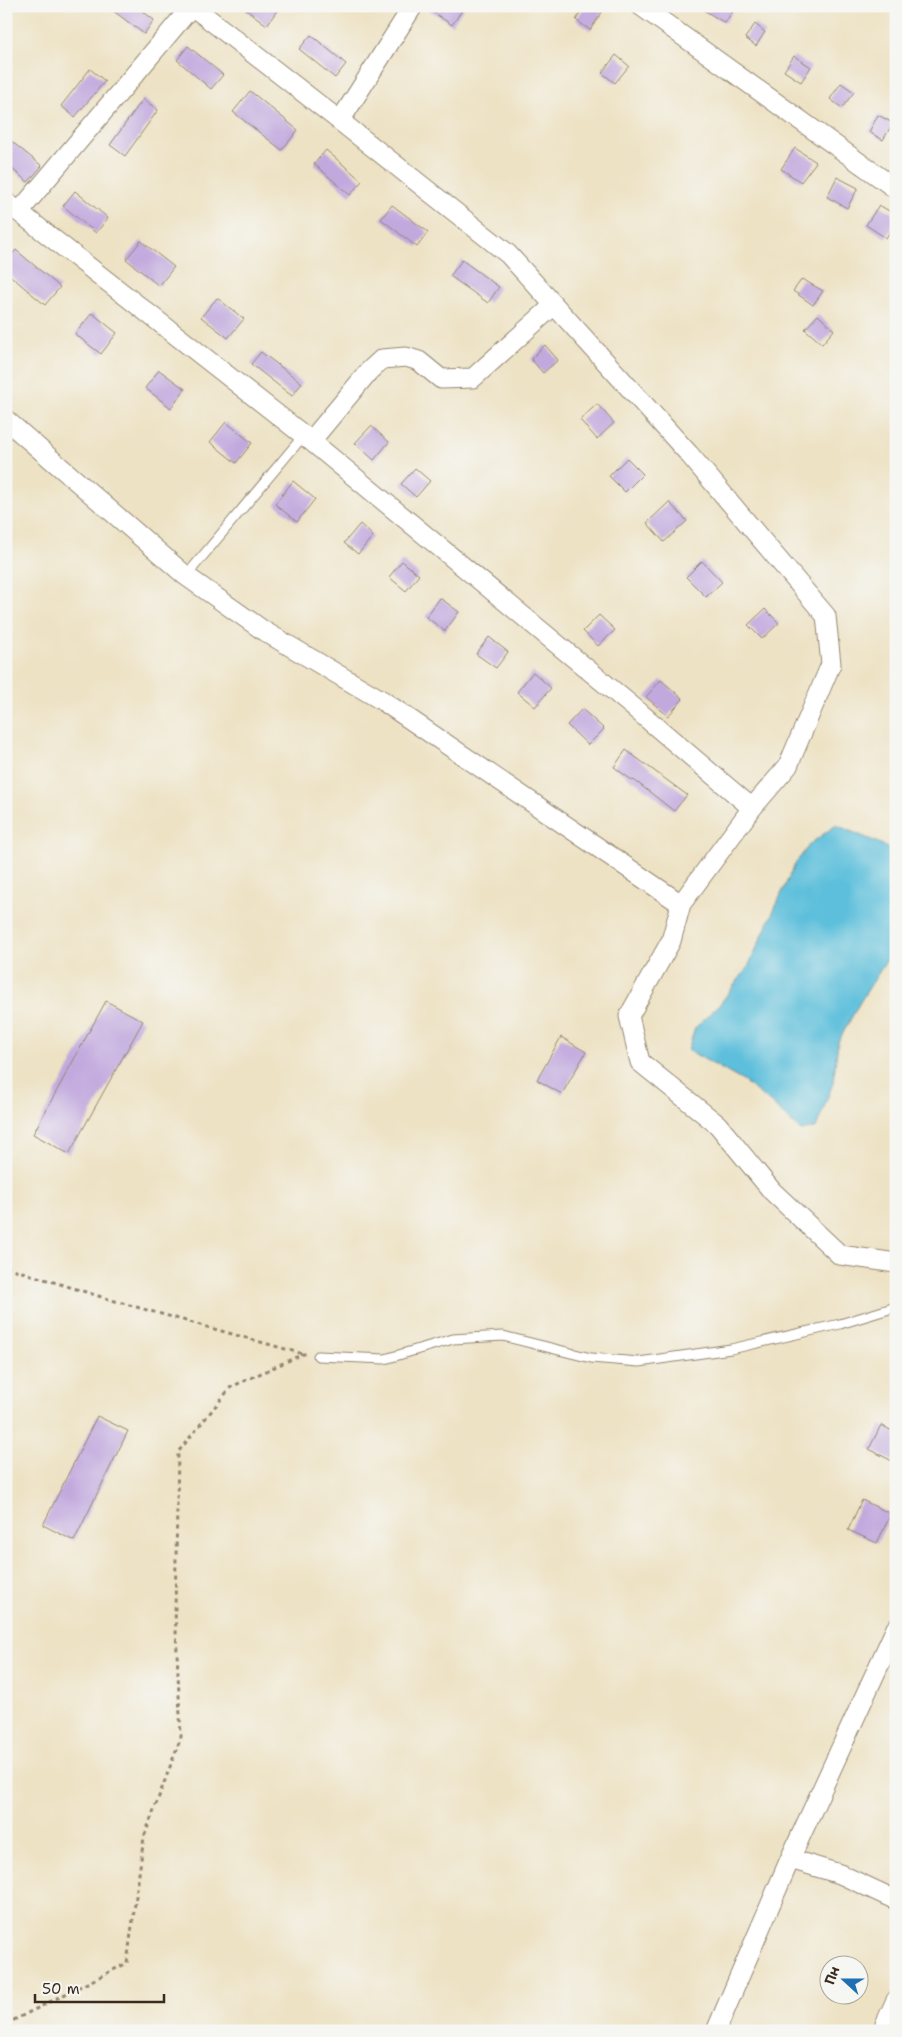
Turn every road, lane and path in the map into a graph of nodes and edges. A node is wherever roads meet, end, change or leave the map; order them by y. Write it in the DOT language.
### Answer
graph roads {
  1 [pos="192,6"];
  2 [pos="413,6"];
  3 [pos="640,6"];
  4 [pos="340,122"];
  5 [pos="896,189"];
  6 [pos="12,207"];
  7 [pos="554,305"];
  8 [pos="6,420"];
  9 [pos="308,438"];
  10 [pos="186,576"];
  11 [pos="752,808"];
  12 [pos="681,904"];
  13 [pos="896,1263"];
  14 [pos="6,1267"];
  15 [pos="896,1307"];
  16 [pos="303,1354"];
  17 [pos="318,1356"];
  18 [pos="896,1628"];
  19 [pos="790,1859"];
  20 [pos="896,1900"];
  21 [pos="896,2000"];
  22 [pos="6,2024"];
  23 [pos="716,2031"];
  24 [pos="882,2031"];
  1 -- 4 [label="street"];
  1 -- 6 [label="street"];
  2 -- 4 [label="street"];
  3 -- 5 [label="street"];
  4 -- 7 [label="street"];
  6 -- 9 [label="street"];
  7 -- 9 [label="street"];
  7 -- 11 [label="street"];
  8 -- 10 [label="street"];
  9 -- 10 [label="lane"];
  9 -- 11 [label="street"];
  10 -- 12 [label="street"];
  11 -- 12 [label="street"];
  12 -- 13 [label="street"];
  14 -- 16 [label="path"];
  15 -- 17 [label="lane"];
  16 -- 17 [label="path"];
  16 -- 22 [label="path"];
  18 -- 19 [label="street"];
  19 -- 20 [label="street"];
  19 -- 23 [label="street"];
  21 -- 24 [label="street"];
}
